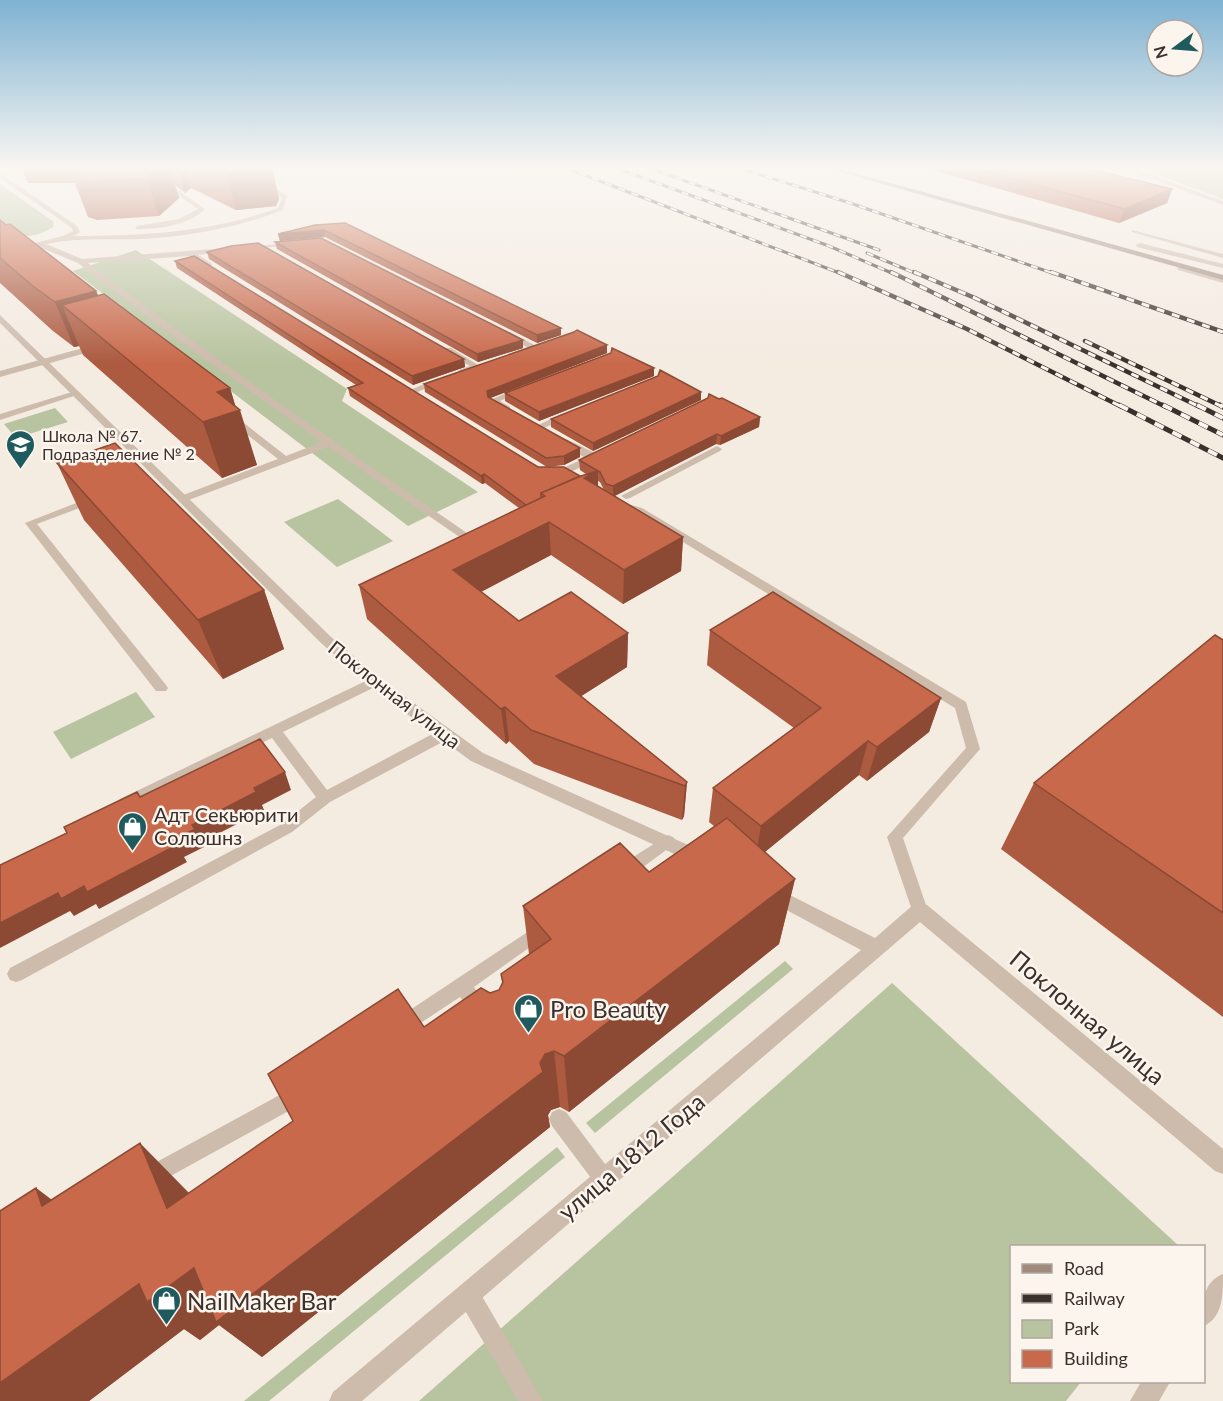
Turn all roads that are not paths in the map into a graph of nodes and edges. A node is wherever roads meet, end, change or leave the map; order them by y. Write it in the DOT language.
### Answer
graph roads {
  1 [pos="74,233"];
  2 [pos="121,233"];
  3 [pos="148,233"];
  4 [pos="1066,233"];
  5 [pos="1142,233"];
  6 [pos="65,238"];
  7 [pos="101,238"];
  8 [pos="303,242"];
  9 [pos="1129,242"];
  10 [pos="41,244"];
  11 [pos="1140,245"];
  12 [pos="26,246"];
  13 [pos="261,246"];
  14 [pos="251,247"];
  15 [pos="242,248"];
  16 [pos="1129,251"];
  17 [pos="271,252"];
  18 [pos="191,254"];
  19 [pos="1223,256"];
  20 [pos="81,261"];
  21 [pos="1223,267"];
  22 [pos="221,273"];
  23 [pos="1223,279"];
  24 [pos="0,318"];
  25 [pos="165,326"];
  26 [pos="494,327"];
  27 [pos="153,329"];
  28 [pos="109,343"];
  29 [pos="436,344"];
  30 [pos="516,354"];
  31 [pos="44,362"];
  32 [pos="487,364"];
  33 [pos="477,367"];
  34 [pos="0,374"];
  35 [pos="402,384"];
  36 [pos="535,385"];
  37 [pos="412,391"];
  38 [pos="75,394"];
  39 [pos="422,397"];
  40 [pos="220,408"];
  41 [pos="581,410"];
  42 [pos="0,417"];
  43 [pos="538,427"];
  44 [pos="329,443"];
  45 [pos="717,449"];
  46 [pos="603,453"];
  47 [pos="593,458"];
  48 [pos="285,460"];
  49 [pos="555,471"];
  50 [pos="104,495"];
  51 [pos="626,496"];
  52 [pos="182,499"];
  53 [pos="609,501"];
  54 [pos="490,535"];
  55 [pos="374,682"];
  56 [pos="161,688"];
  57 [pos="274,730"];
  58 [pos="445,734"];
  59 [pos="325,798"];
  60 [pos="121,805"];
  61 [pos="668,841"];
  62 [pos="719,867"];
  63 [pos="611,881"];
  64 [pos="759,888"];
  65 [pos="920,911"];
  66 [pos="554,920"];
  67 [pos="876,948"];
  68 [pos="16,975"];
  69 [pos="462,985"];
  70 [pos="489,1022"];
  71 [pos="384,1037"];
  72 [pos="316,1083"];
  73 [pos="559,1119"];
  74 [pos="1223,1163"];
  75 [pos="604,1179"];
  76 [pos="131,1188"];
  77 [pos="1223,1286"];
  78 [pos="468,1294"];
  79 [pos="1205,1311"];
  80 [pos="1156,1383"];
  81 [pos="342,1401"];
  82 [pos="531,1401"];
  83 [pos="1143,1401"];
  1 -- 6 [label="lane"];
  2 -- 7 [label="lane"];
  3 -- 7 [label="lane"];
  4 -- 16 [label="main road"];
  5 -- 19 [label="lane"];
  6 -- 7 [label="lane"];
  6 -- 10 [label="lane"];
  8 -- 13 [label="lane"];
  9 -- 11 [label="main road"];
  10 -- 12 [label="lane"];
  10 -- 20 [label="lane"];
  11 -- 21 [label="street"];
  13 -- 14 [label="lane"];
  13 -- 17 [label="lane"];
  15 -- 18 [label="lane"];
  16 -- 23 [label="street"];
  18 -- 20 [label="lane"];
  18 -- 22 [label="lane"];
  20 -- 25 [label="lane"];
  24 -- 31 [label="street, Поклонная улица"];
  25 -- 27 [label="lane"];
  25 -- 44 [label="lane"];
  26 -- 30 [label="lane"];
  28 -- 31 [label="lane"];
  29 -- 33 [label="lane"];
  31 -- 34 [label="lane"];
  31 -- 38 [label="street, Поклонная улица"];
  32 -- 33 [label="lane"];
  33 -- 37 [label="lane"];
  35 -- 37 [label="lane"];
  36 -- 43 [label="lane"];
  37 -- 39 [label="lane"];
  38 -- 42 [label="lane"];
  38 -- 52 [label="street, Поклонная улица"];
  40 -- 48 [label="lane"];
  41 -- 43 [label="lane"];
  43 -- 47 [label="lane"];
  44 -- 48 [label="lane"];
  44 -- 54 [label="lane"];
  45 -- 51 [label="lane"];
  46 -- 47 [label="lane"];
  47 -- 49 [label="lane"];
  48 -- 52 [label="lane"];
  50 -- 56 [label="lane"];
  52 -- 55 [label="street, Поклонная улица"];
  53 -- 65 [label="lane"];
  55 -- 57 [label="lane"];
  55 -- 58 [label="street, Поклонная улица"];
  57 -- 59 [label="lane"];
  57 -- 60 [label="lane"];
  58 -- 59 [label="lane"];
  58 -- 61 [label="street, Поклонная улица"];
  59 -- 68 [label="lane"];
  61 -- 62 [label="street, Поклонная улица"];
  61 -- 63 [label="lane"];
  64 -- 67 [label="street"];
  65 -- 67 [label="street, улица 1812 Года"];
  65 -- 74 [label="street, Поклонная улица"];
  66 -- 69 [label="lane"];
  67 -- 75 [label="street, улица 1812 Года"];
  69 -- 70 [label="lane"];
  69 -- 71 [label="lane"];
  72 -- 76 [label="lane"];
  73 -- 75 [label="lane"];
  75 -- 78 [label="street, улица 1812 Года"];
  77 -- 79 [label="street"];
  78 -- 81 [label="street, улица 1812 Года"];
  78 -- 82 [label="lane"];
  80 -- 83 [label="street"];
}
